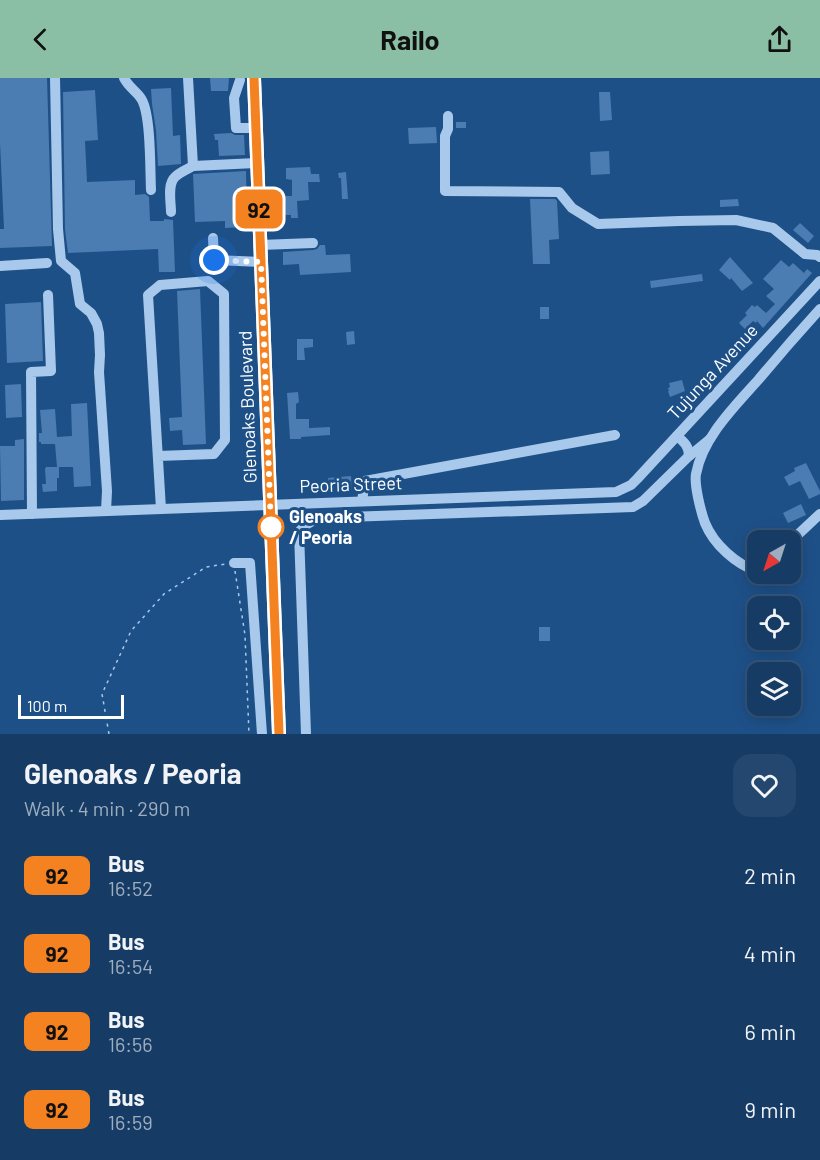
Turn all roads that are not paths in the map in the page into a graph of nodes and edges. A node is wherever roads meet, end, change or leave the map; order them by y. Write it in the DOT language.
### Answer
graph roads {
  1 [pos="54,78"];
  2 [pos="124,78"];
  3 [pos="188,78"];
  4 [pos="247,79"];
  5 [pos="448,116"];
  6 [pos="256,128"];
  7 [pos="257,163"];
  8 [pos="193,166"];
  9 [pos="151,190"];
  10 [pos="171,212"];
  11 [pos="213,238"];
  12 [pos="313,243"];
  13 [pos="260,245"];
  14 [pos="820,257"];
  15 [pos="47,262"];
  16 [pos="261,262"];
  17 [pos="0,266"];
  18 [pos="820,281"];
  19 [pos="48,295"];
  20 [pos="820,309"];
  21 [pos="615,435"];
  22 [pos="677,436"];
  23 [pos="710,439"];
  24 [pos="158,456"];
  25 [pos="689,456"];
  26 [pos="631,485"];
  27 [pos="362,501"];
  28 [pos="270,504"];
  29 [pos="161,509"];
  30 [pos="106,511"];
  31 [pos="32,514"];
  32 [pos="820,514"];
  33 [pos="0,515"];
  34 [pos="801,532"];
  35 [pos="234,563"];
  36 [pos="747,569"];
  37 [pos="262,734"];
  38 [pos="279,734"];
  39 [pos="306,734"];
  1 -- 30 [label="street"];
  2 -- 9 [label="street"];
  3 -- 8 [label="street"];
  4 -- 6 [label="main road, Glenoaks Boulevard"];
  4 -- 6 [label="street"];
  5 -- 14 [label="street"];
  6 -- 7 [label="main road, Glenoaks Boulevard"];
  7 -- 8 [label="street"];
  7 -- 13 [label="main road, Glenoaks Boulevard"];
  8 -- 10 [label="street"];
  11 -- 16 [label="street"];
  12 -- 13 [label="street"];
  13 -- 16 [label="main road, Glenoaks Boulevard"];
  15 -- 17 [label="street"];
  16 -- 28 [label="main road, Glenoaks Boulevard"];
  18 -- 22 [label="street, Tujunga Avenue"];
  19 -- 31 [label="street"];
  20 -- 23 [label="street"];
  21 -- 27 [label="street"];
  22 -- 25 [label="street"];
  22 -- 26 [label="street, Tujunga Avenue"];
  23 -- 25 [label="street"];
  23 -- 36 [label="street"];
  24 -- 24 [label="street"];
  24 -- 29 [label="street"];
  25 -- 39 [label="street"];
  26 -- 27 [label="street, Peoria Street"];
  27 -- 28 [label="street, Peoria Street"];
  28 -- 29 [label="street, Peoria Street"];
  28 -- 38 [label="main road, Glenoaks Boulevard"];
  29 -- 30 [label="street, Peoria Street"];
  30 -- 31 [label="street, Peoria Street"];
  31 -- 33 [label="street, Peoria Street"];
  32 -- 34 [label="street"];
  35 -- 37 [label="street"];
}
